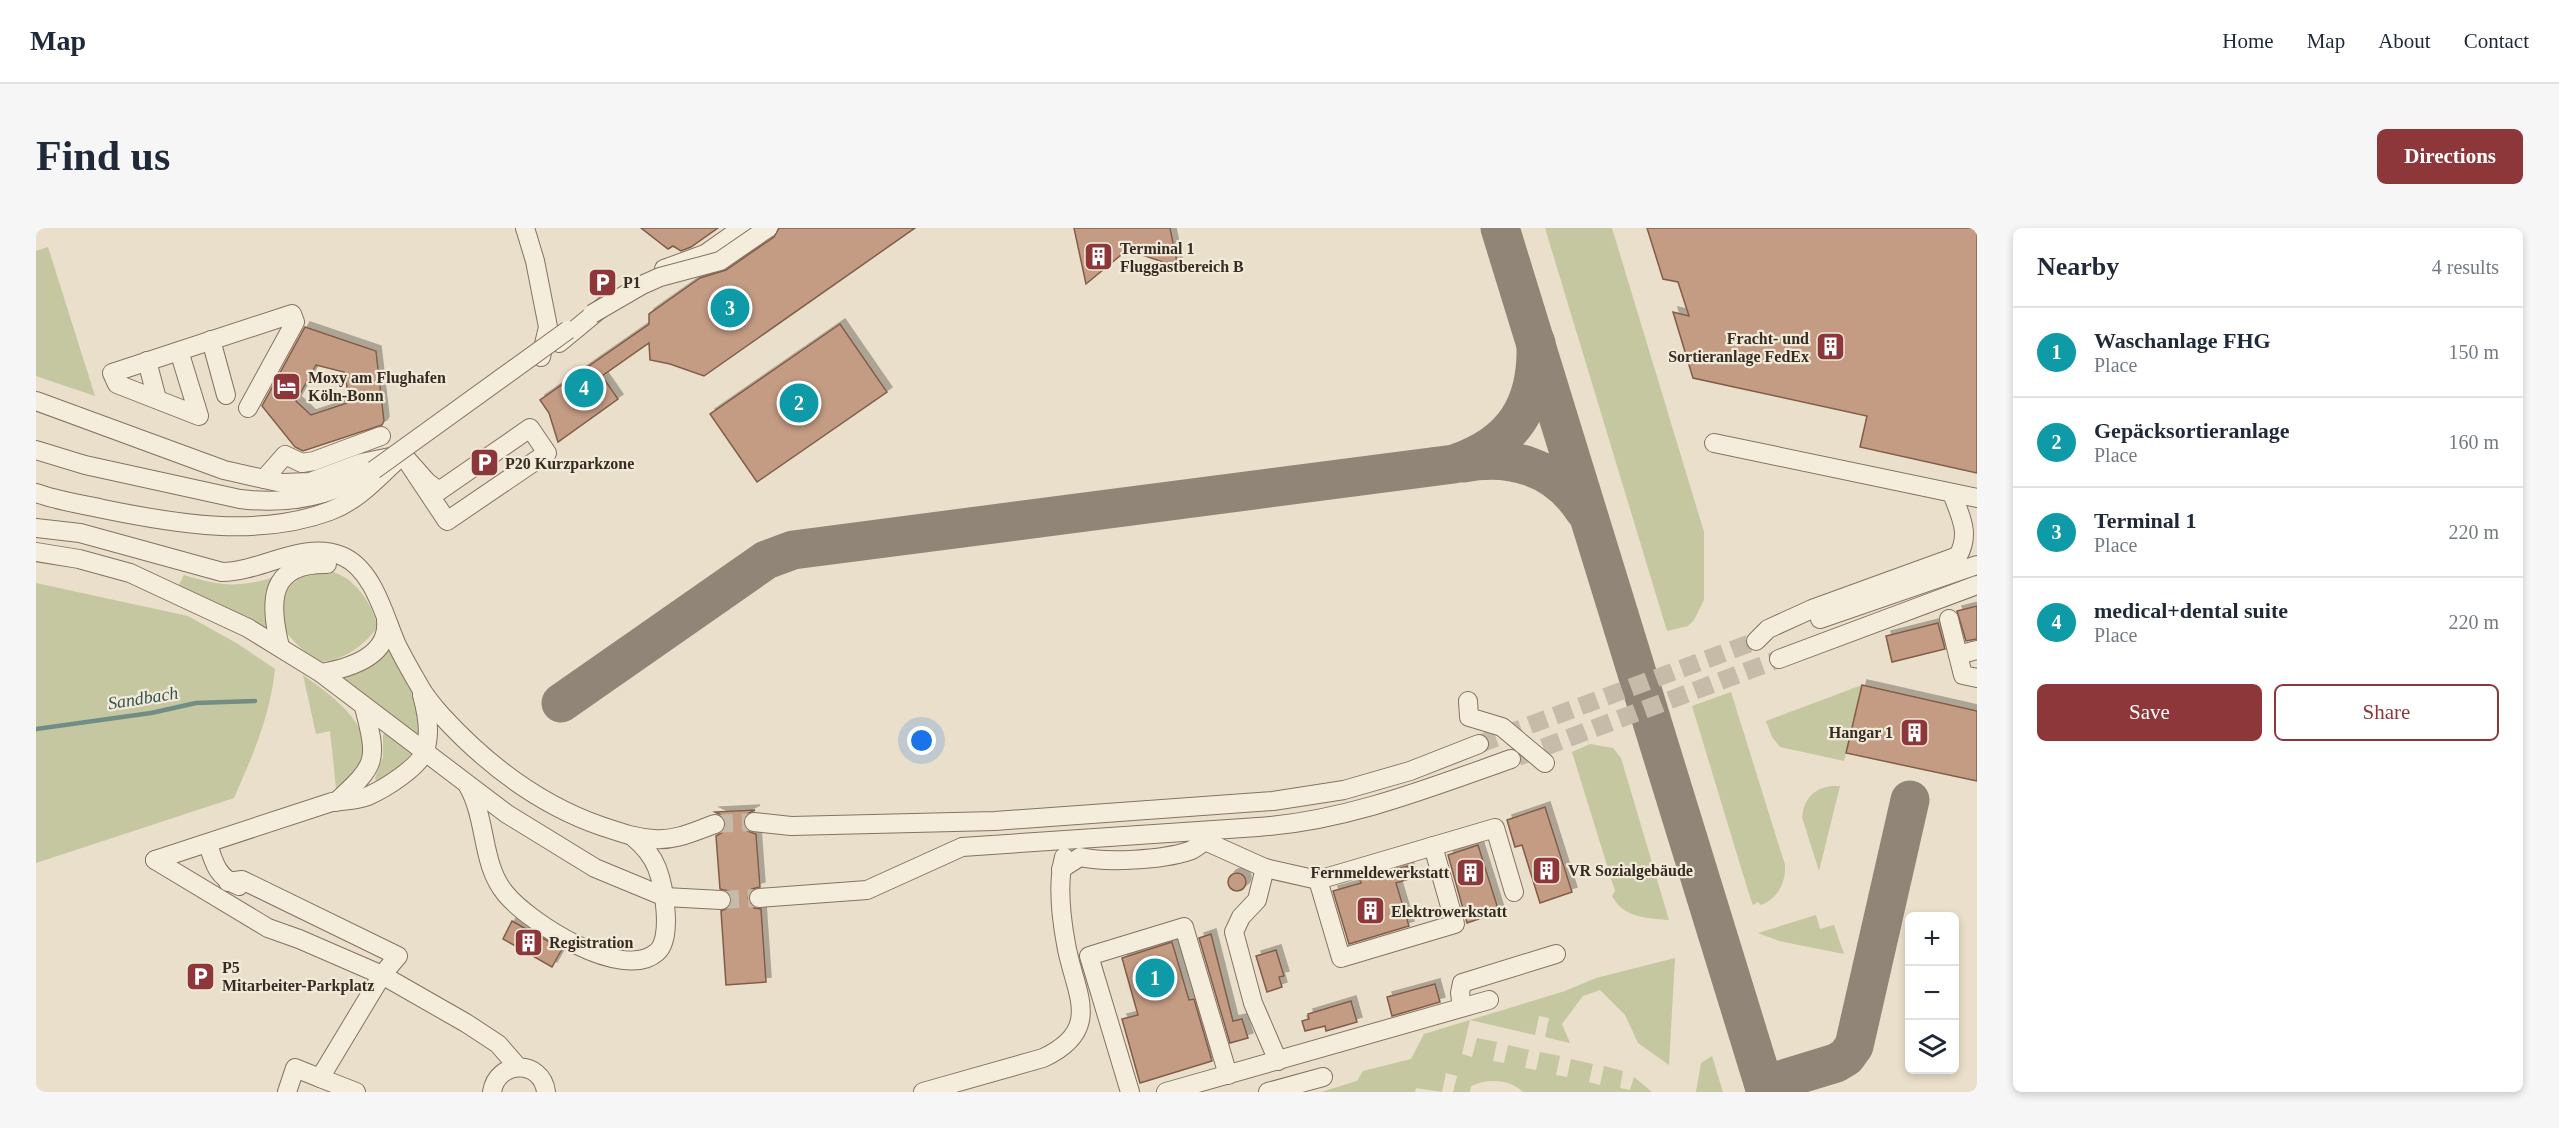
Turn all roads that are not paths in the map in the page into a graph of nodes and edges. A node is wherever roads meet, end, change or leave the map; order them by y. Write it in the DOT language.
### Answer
graph roads {
  1 [pos="525,228"];
  2 [pos="742,228"];
  3 [pos="768,228"];
  4 [pos="211,340"];
  5 [pos="179,351"];
  6 [pos="541,359"];
  7 [pos="147,361"];
  8 [pos="226,394"];
  9 [pos="157,399"];
  10 [pos="36,401"];
  11 [pos="248,408"];
  12 [pos="381,436"];
  13 [pos="1714,444"];
  14 [pos="36,450"];
  15 [pos="403,455"];
  16 [pos="36,463"];
  17 [pos="84,465"];
  18 [pos="264,479"];
  19 [pos="1952,493"];
  20 [pos="36,494"];
  21 [pos="1977,498"];
  22 [pos="36,528"];
  23 [pos="145,550"];
  24 [pos="36,552"];
  25 [pos="1977,565"];
  26 [pos="130,573"];
  27 [pos="364,574"];
  28 [pos="1977,585"];
  29 [pos="386,618"];
  30 [pos="1949,619"];
  31 [pos="280,647"];
  32 [pos="1977,650"];
  33 [pos="1958,655"];
  34 [pos="1779,659"];
  35 [pos="321,673"];
  36 [pos="1977,678"];
  37 [pos="420,688"];
  38 [pos="1468,701"];
  39 [pos="364,707"];
  40 [pos="1479,744"];
  41 [pos="425,752"];
  42 [pos="1511,759"];
  43 [pos="1545,764"];
  44 [pos="465,782"];
  45 [pos="336,802"];
  46 [pos="1072,816"];
  47 [pos="754,822"];
  48 [pos="715,824"];
  49 [pos="1258,827"];
  50 [pos="632,836"];
  51 [pos="1069,840"];
  52 [pos="208,844"];
  53 [pos="1433,846"];
  54 [pos="1235,853"];
  55 [pos="1265,868"];
  56 [pos="1061,869"];
  57 [pos="1318,880"];
  58 [pos="228,882"];
  59 [pos="1514,892"];
  60 [pos="665,897"];
  61 [pos="759,898"];
  62 [pos="721,900"];
  63 [pos="1556,954"];
  64 [pos="382,975"];
  65 [pos="1489,1000"];
  66 [pos="1462,1007"];
  67 [pos="1278,1061"];
  68 [pos="518,1067"];
  69 [pos="1228,1075"];
  70 [pos="1323,1077"];
  71 [pos="320,1078"];
  72 [pos="287,1092"];
  73 [pos="356,1092"];
  74 [pos="492,1092"];
  75 [pos="546,1092"];
  76 [pos="923,1092"];
  77 [pos="1130,1092"];
  78 [pos="1166,1092"];
  79 [pos="1268,1092"];
  1 -- 6 [label="street"];
  2 -- 6 [label="street"];
  3 -- 17 [label="street, bridge"];
  4 -- 5 [label="street"];
  4 -- 8 [label="street"];
  4 -- 11 [label="street"];
  5 -- 7 [label="street"];
  5 -- 9 [label="street"];
  6 -- 15 [label="street"];
  7 -- 9 [label="street"];
  7 -- 9 [label="street"];
  10 -- 18 [label="street"];
  12 -- 18 [label="street"];
  13 -- 19 [label="street"];
  14 -- 17 [label="street"];
  15 -- 15 [label="street"];
  15 -- 18 [label="street"];
  15 -- 20 [label="street"];
  16 -- 17 [label="street"];
  19 -- 21 [label="street"];
  19 -- 25 [label="street"];
  22 -- 23 [label="street"];
  23 -- 26 [label="street"];
  23 -- 27 [label="street"];
  24 -- 26 [label="street"];
  26 -- 31 [label="street"];
  27 -- 29 [label="street"];
  27 -- 31 [label="street"];
  28 -- 34 [label="street"];
  29 -- 35 [label="street"];
  29 -- 37 [label="street"];
  30 -- 33 [label="street"];
  31 -- 35 [label="street"];
  32 -- 33 [label="street"];
  33 -- 36 [label="street"];
  35 -- 39 [label="street"];
  37 -- 41 [label="street"];
  37 -- 50 [label="street"];
  38 -- 43 [label="street"];
  39 -- 41 [label="street"];
  39 -- 45 [label="street"];
  40 -- 46 [label="street"];
  41 -- 44 [label="street"];
  41 -- 45 [label="street"];
  42 -- 49 [label="street"];
  44 -- 60 [label="street"];
  44 -- 60 [label="street"];
  45 -- 52 [label="street"];
  46 -- 47 [label="street"];
  46 -- 51 [label="street"];
  48 -- 50 [label="street"];
  49 -- 51 [label="street"];
  49 -- 54 [label="street"];
  50 -- 60 [label="street"];
  51 -- 56 [label="street"];
  51 -- 61 [label="street"];
  52 -- 58 [label="street"];
  52 -- 64 [label="street"];
  53 -- 57 [label="street"];
  53 -- 57 [label="street"];
  53 -- 59 [label="street"];
  54 -- 55 [label="street"];
  54 -- 56 [label="street"];
  55 -- 57 [label="street"];
  55 -- 67 [label="street"];
  56 -- 76 [label="street"];
  58 -- 64 [label="street"];
  58 -- 64 [label="street"];
  60 -- 62 [label="street"];
  63 -- 66 [label="street"];
  64 -- 68 [label="street"];
  64 -- 71 [label="street"];
  65 -- 66 [label="street"];
  66 -- 67 [label="street"];
  67 -- 69 [label="street"];
  68 -- 74 [label="street"];
  68 -- 75 [label="street"];
  69 -- 77 [label="street"];
  69 -- 78 [label="street"];
  70 -- 79 [label="street"];
  71 -- 72 [label="street"];
  71 -- 73 [label="street"];
}
